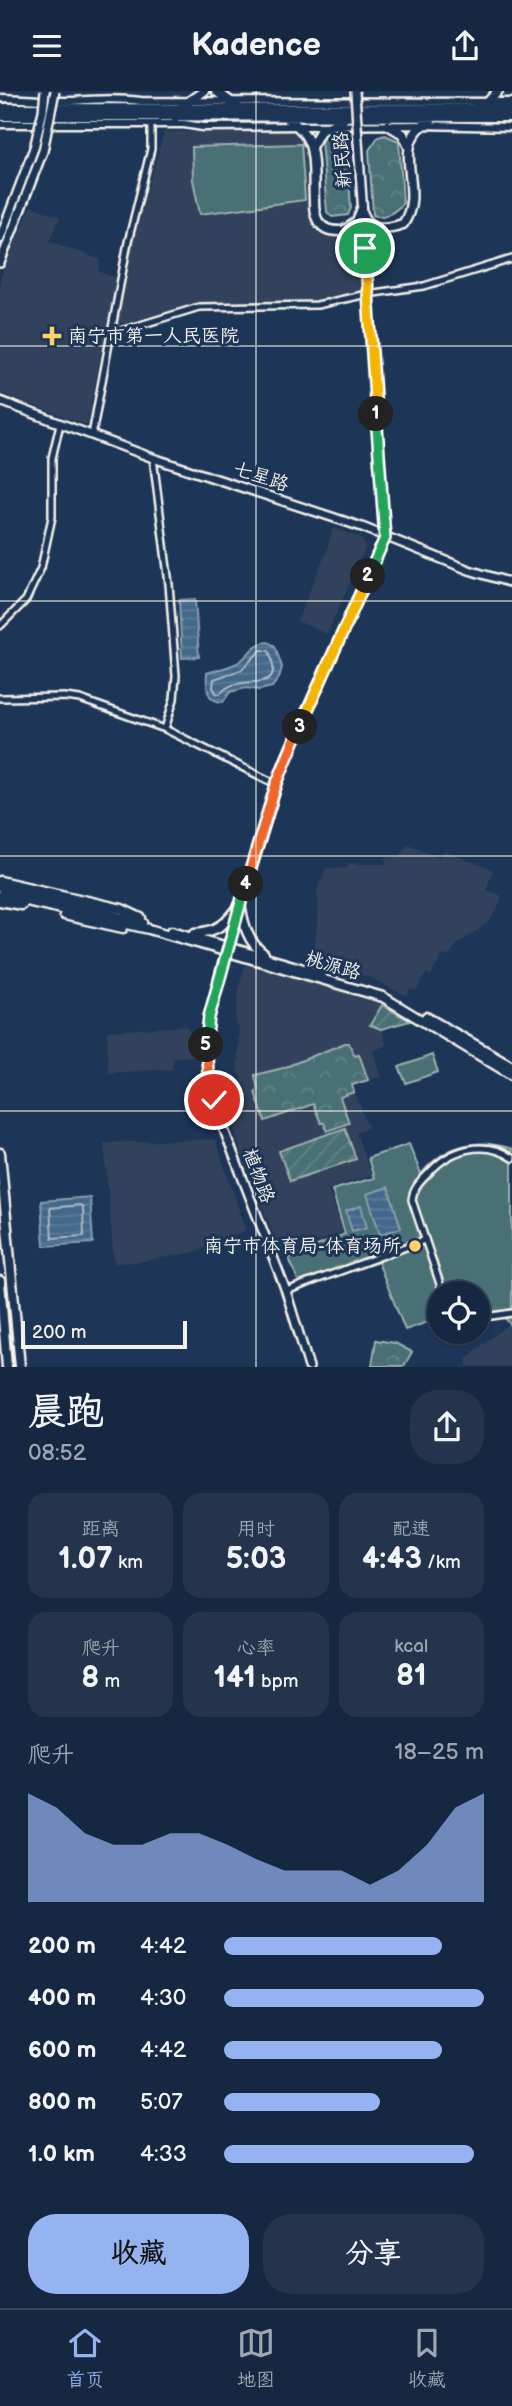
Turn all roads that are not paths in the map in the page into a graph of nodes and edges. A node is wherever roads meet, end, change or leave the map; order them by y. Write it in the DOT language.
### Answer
graph roads {
  1 [pos="45,91"];
  2 [pos="55,91"];
  3 [pos="204,91"];
  4 [pos="216,91"];
  5 [pos="355,91"];
  6 [pos="498,91"];
  7 [pos="0,98"];
  8 [pos="192,101"];
  9 [pos="227,101"];
  10 [pos="488,102"];
  11 [pos="512,102"];
  12 [pos="0,108"];
  13 [pos="177,108"];
  14 [pos="240,109"];
  15 [pos="470,109"];
  16 [pos="512,109"];
  17 [pos="0,116"];
  18 [pos="283,117"];
  19 [pos="348,117"];
  20 [pos="434,117"];
  21 [pos="512,117"];
  22 [pos="0,124"];
  23 [pos="151,124"];
  24 [pos="296,124"];
  25 [pos="331,124"];
  26 [pos="388,125"];
  27 [pos="421,125"];
  28 [pos="512,127"];
  29 [pos="312,147"];
  30 [pos="409,148"];
  31 [pos="363,211"];
  32 [pos="380,228"];
  33 [pos="343,231"];
  34 [pos="0,238"];
  35 [pos="365,248"];
  36 [pos="512,259"];
  37 [pos="0,264"];
  38 [pos="367,294"];
  39 [pos="111,334"];
  40 [pos="0,401"];
  41 [pos="60,423"];
  42 [pos="92,435"];
  43 [pos="153,458"];
  44 [pos="385,538"];
  45 [pos="512,583"];
  46 [pos="0,626"];
  47 [pos="0,698"];
  48 [pos="165,729"];
  49 [pos="276,785"];
  50 [pos="0,881"];
  51 [pos="0,887"];
  52 [pos="0,895"];
  53 [pos="0,901"];
  54 [pos="240,905"];
  55 [pos="130,922"];
  56 [pos="149,927"];
  57 [pos="184,934"];
  58 [pos="227,949"];
  59 [pos="269,958"];
  60 [pos="512,1066"];
  61 [pos="512,1075"];
  62 [pos="0,1153"];
  63 [pos="512,1158"];
  64 [pos="425,1240"];
  65 [pos="0,1281"];
  66 [pos="439,1281"];
  67 [pos="286,1291"];
  68 [pos="512,1313"];
  69 [pos="490,1316"];
  70 [pos="7,1367"];
  71 [pos="20,1367"];
  72 [pos="309,1367"];
  1 -- 34 [label="main road, bridge"];
  2 -- 37 [label="main road, bridge"];
  3 -- 8 [label="main road"];
  4 -- 9 [label="main road"];
  5 -- 31 [label="main road, 新民路, bridge"];
  6 -- 10 [label="main road"];
  7 -- 8 [label="street"];
  8 -- 9 [label="street"];
  8 -- 13 [label="main road"];
  9 -- 10 [label="street"];
  9 -- 14 [label="main road"];
  10 -- 11 [label="street"];
  10 -- 15 [label="main road"];
  12 -- 13 [label="main road"];
  13 -- 14 [label="main road"];
  14 -- 15 [label="main road"];
  15 -- 16 [label="main road"];
  17 -- 18 [label="main road"];
  18 -- 19 [label="main road"];
  18 -- 24 [label="main road"];
  19 -- 20 [label="main road"];
  19 -- 25 [label="main road"];
  20 -- 21 [label="main road"];
  20 -- 27 [label="main road"];
  22 -- 23 [label="street"];
  23 -- 24 [label="street"];
  23 -- 39 [label="street"];
  24 -- 25 [label="street"];
  24 -- 29 [label="main road"];
  25 -- 26 [label="street"];
  25 -- 29 [label="main road"];
  26 -- 27 [label="street"];
  26 -- 30 [label="main road"];
  27 -- 28 [label="street"];
  27 -- 30 [label="main road"];
  29 -- 33 [label="main road"];
  30 -- 32 [label="main road"];
  31 -- 32 [label="main road"];
  31 -- 33 [label="main road"];
  31 -- 35 [label="main road, 新民路"];
  32 -- 35 [label="main road"];
  33 -- 35 [label="main road"];
  35 -- 38 [label="main road, 新民路"];
  36 -- 38 [label="street"];
  38 -- 39 [label="street"];
  38 -- 44 [label="main road, 新民路"];
  39 -- 42 [label="street"];
  40 -- 41 [label="main road, 七星路"];
  41 -- 42 [label="main road, 七星路"];
  41 -- 46 [label="street"];
  42 -- 43 [label="main road, 七星路"];
  43 -- 44 [label="main road, 七星路"];
  43 -- 48 [label="street"];
  44 -- 45 [label="main road, 七星路"];
  44 -- 49 [label="main road, 新民路"];
  47 -- 48 [label="street"];
  48 -- 49 [label="street"];
  49 -- 54 [label="main road, 新民路"];
  50 -- 56 [label="main road"];
  51 -- 55 [label="main road"];
  52 -- 55 [label="main road"];
  53 -- 56 [label="main road"];
  54 -- 57 [label="main road"];
  54 -- 58 [label="main road, 新民路"];
  54 -- 59 [label="main road"];
  55 -- 56 [label="main road, 桃源路"];
  56 -- 57 [label="main road, 桃源路"];
  56 -- 58 [label="main road, 桃源路"];
  57 -- 58 [label="main road, 桃源路"];
  58 -- 59 [label="main road, 桃源路"];
  58 -- 61 [label="main road, 桃源路"];
  58 -- 67 [label="main road, 植物路"];
  59 -- 60 [label="main road, 桃源路"];
  62 -- 71 [label="main road"];
  63 -- 64 [label="street"];
  64 -- 66 [label="street"];
  64 -- 67 [label="street"];
  65 -- 70 [label="main road"];
  67 -- 72 [label="main road, 植物路"];
  68 -- 69 [label="street"];
}
